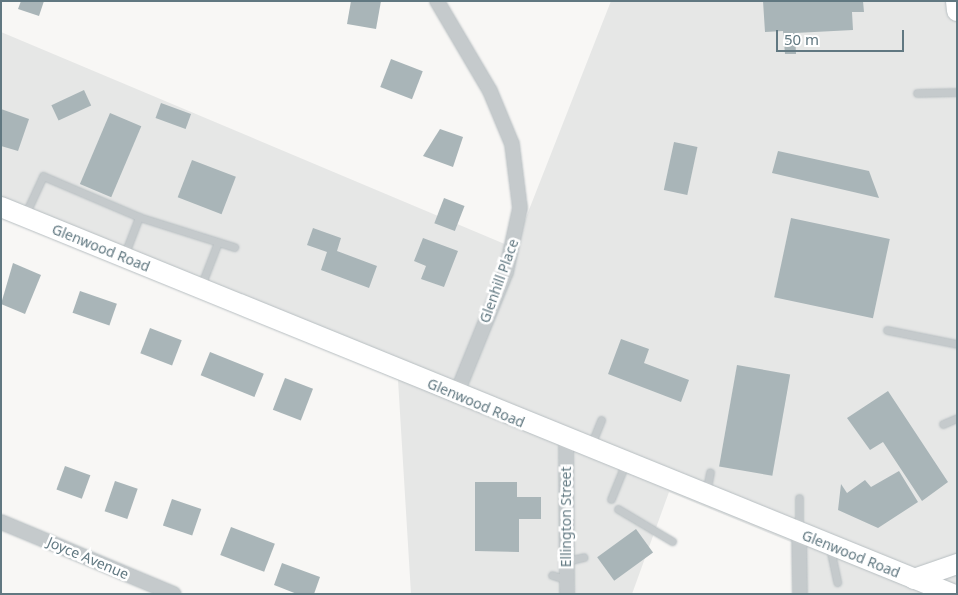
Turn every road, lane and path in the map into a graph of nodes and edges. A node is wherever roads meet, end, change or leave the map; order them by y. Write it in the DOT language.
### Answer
graph roads {
  1 [pos="437,1"];
  2 [pos="956,1"];
  3 [pos="957,11"];
  4 [pos="957,92"];
  5 [pos="917,93"];
  6 [pos="1,207"];
  7 [pos="24,217"];
  8 [pos="139,217"];
  9 [pos="218,242"];
  10 [pos="234,247"];
  11 [pos="124,258"];
  12 [pos="200,289"];
  13 [pos="887,330"];
  14 [pos="957,344"];
  15 [pos="456,395"];
  16 [pos="957,418"];
  17 [pos="601,420"];
  18 [pos="944,424"];
  19 [pos="566,440"];
  20 [pos="590,450"];
  21 [pos="625,464"];
  22 [pos="710,472"];
  23 [pos="706,496"];
  24 [pos="799,498"];
  25 [pos="611,499"];
  26 [pos="618,509"];
  27 [pos="1,522"];
  28 [pos="799,533"];
  29 [pos="672,541"];
  30 [pos="829,545"];
  31 [pos="584,557"];
  32 [pos="566,561"];
  33 [pos="957,564"];
  34 [pos="552,576"];
  35 [pos="837,582"];
  36 [pos="919,585"];
  37 [pos="567,587"];
  38 [pos="174,594"];
  39 [pos="800,594"];
  40 [pos="952,594"];
  1 -- 15 [label="street, Glenhill Place"];
  2 -- 3 [label="main road"];
  4 -- 5 [label="lane"];
  6 -- 7 [label="main road, Glenwood Road"];
  7 -- 8 [label="lane"];
  7 -- 11 [label="main road, Glenwood Road"];
  8 -- 9 [label="lane"];
  8 -- 11 [label="lane"];
  9 -- 10 [label="lane"];
  9 -- 12 [label="lane"];
  11 -- 12 [label="main road, Glenwood Road"];
  12 -- 15 [label="main road, Glenwood Road"];
  13 -- 14 [label="lane"];
  15 -- 19 [label="main road, Glenwood Road"];
  16 -- 18 [label="lane"];
  17 -- 20 [label="lane"];
  19 -- 20 [label="main road, Glenwood Road"];
  19 -- 32 [label="street, Ellington Street"];
  20 -- 21 [label="main road, Glenwood Road"];
  21 -- 23 [label="main road, Glenwood Road"];
  21 -- 25 [label="lane"];
  22 -- 23 [label="lane"];
  23 -- 28 [label="main road, Glenwood Road"];
  24 -- 28 [label="lane"];
  26 -- 29 [label="lane"];
  27 -- 38 [label="street, Joyce Avenue"];
  28 -- 30 [label="main road, Glenwood Road"];
  28 -- 39 [label="street"];
  30 -- 35 [label="lane"];
  30 -- 36 [label="main road, Glenwood Road"];
  31 -- 32 [label="lane"];
  32 -- 37 [label="street, Ellington Street"];
  33 -- 36 [label="main road"];
  34 -- 37 [label="lane"];
  36 -- 40 [label="main road, Glenwood Road"];
}
